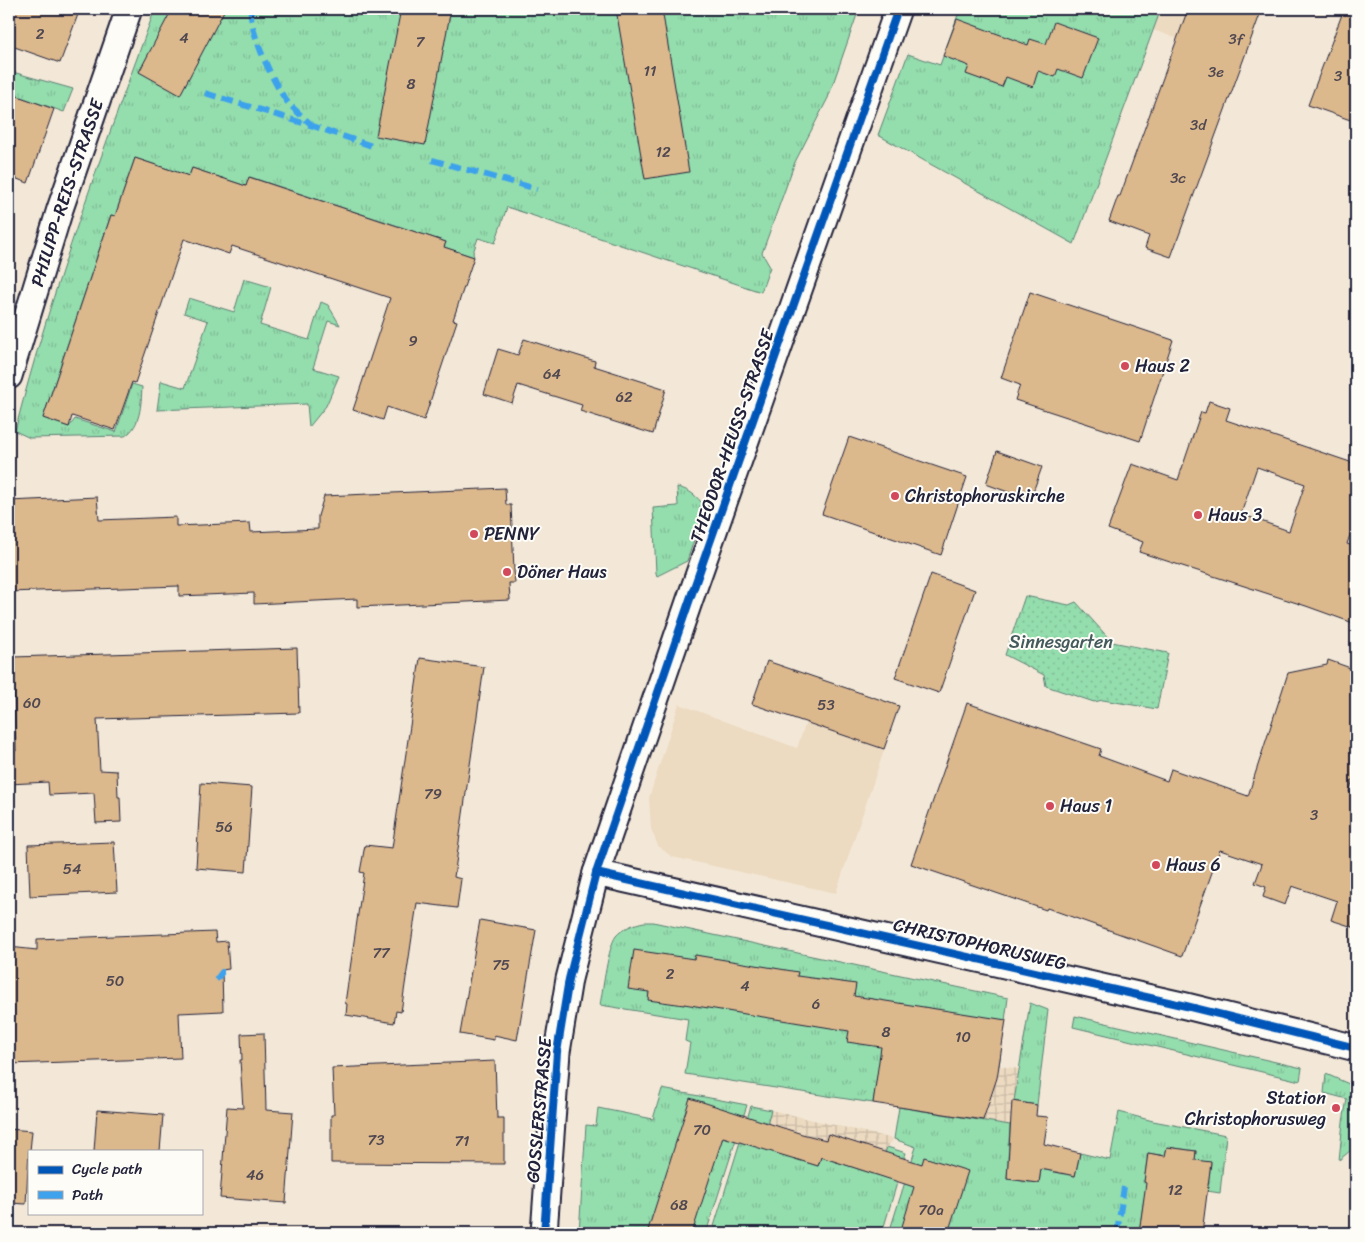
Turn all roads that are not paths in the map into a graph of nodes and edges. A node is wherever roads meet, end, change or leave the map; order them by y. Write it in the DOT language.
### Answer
graph roads {
  1 [pos="129,9"];
  2 [pos="898,9"];
  3 [pos="9,376"];
  4 [pos="596,874"];
  5 [pos="1356,1048"];
  6 [pos="544,1233"];
  1 -- 3 [label="street, PHILIPP-REIS-STRASSE"];
  2 -- 4 [label="street, THEODOR-HEUSS-STRASSE"];
  4 -- 5 [label="street, CHRISTOPHORUSWEG"];
  4 -- 6 [label="street, GOSSLERSTRASSE"];
}
